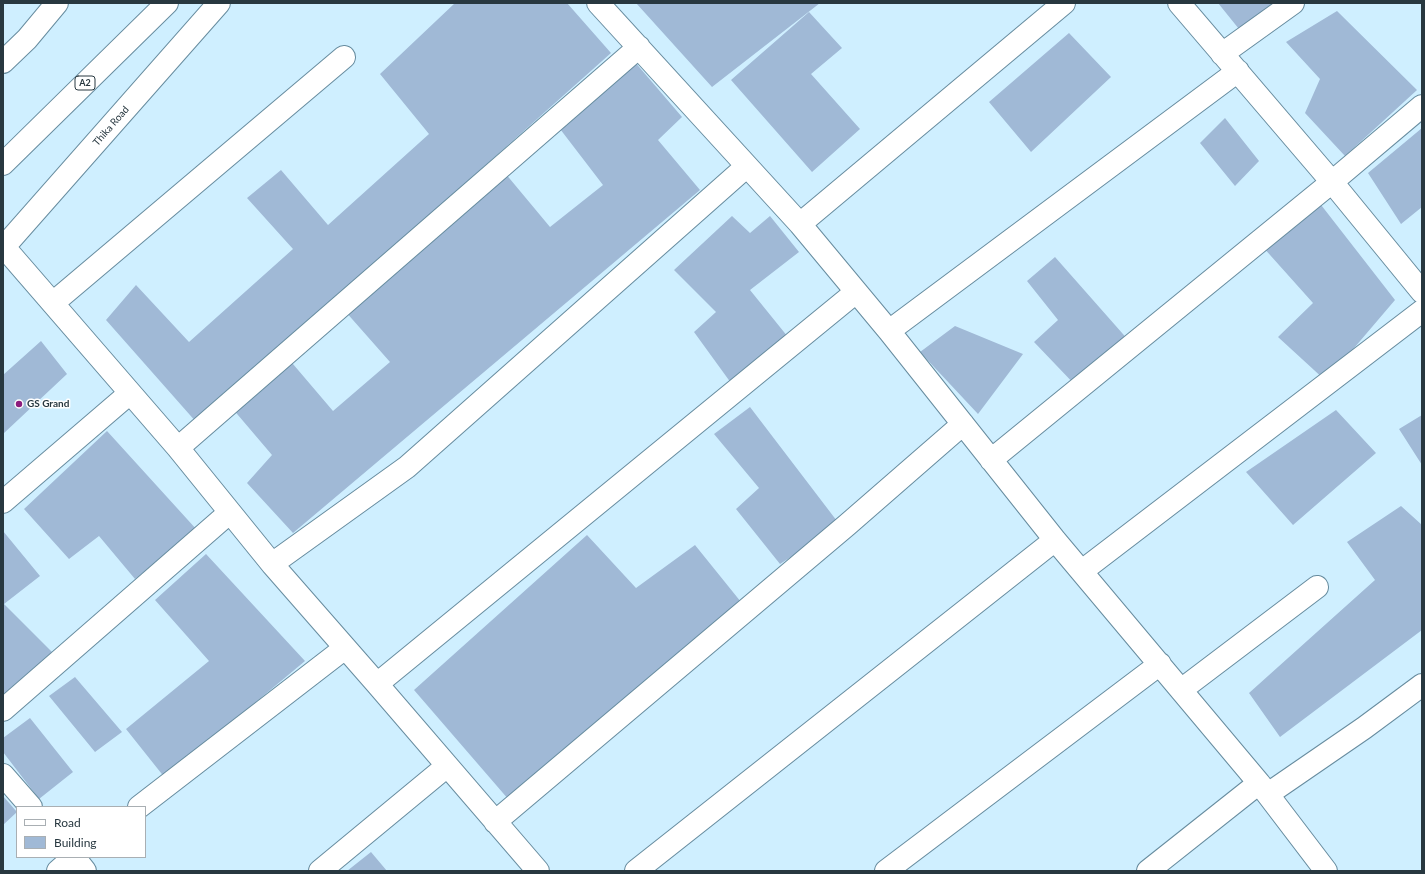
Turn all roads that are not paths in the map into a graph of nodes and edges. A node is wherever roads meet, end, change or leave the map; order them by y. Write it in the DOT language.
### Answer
graph roads {
  1 [pos="57,3"];
  2 [pos="167,3"];
  3 [pos="218,3"];
  4 [pos="598,3"];
  5 [pos="1064,3"];
  6 [pos="1179,3"];
  7 [pos="1293,3"];
  8 [pos="639,47"];
  9 [pos="1222,54"];
  10 [pos="344,57"];
  11 [pos="3,62"];
  12 [pos="1238,72"];
  13 [pos="1422,106"];
  14 [pos="3,164"];
  15 [pos="747,166"];
  16 [pos="1332,182"];
  17 [pos="800,224"];
  18 [pos="4,247"];
  19 [pos="856,292"];
  20 [pos="1422,292"];
  21 [pos="53,303"];
  22 [pos="1422,311"];
  23 [pos="889,331"];
  24 [pos="130,393"];
  25 [pos="963,424"];
  26 [pos="178,448"];
  27 [pos="991,460"];
  28 [pos="3,502"];
  29 [pos="229,513"];
  30 [pos="1056,540"];
  31 [pos="272,564"];
  32 [pos="1082,571"];
  33 [pos="1317,586"];
  34 [pos="345,648"];
  35 [pos="1160,664"];
  36 [pos="377,684"];
  37 [pos="1422,685"];
  38 [pos="1182,690"];
  39 [pos="3,710"];
  40 [pos="447,766"];
  41 [pos="3,776"];
  42 [pos="1264,789"];
  43 [pos="30,806"];
  44 [pos="140,806"];
  45 [pos="495,822"];
  46 [pos="73,858"];
  47 [pos="75,858"];
  48 [pos="58,871"];
  49 [pos="85,871"];
  50 [pos="320,871"];
  51 [pos="538,871"];
  52 [pos="636,871"];
  53 [pos="886,871"];
  54 [pos="1148,871"];
  55 [pos="1326,871"];
  1 -- 11 [label="main road"];
  2 -- 14 [label="main road, A2"];
  3 -- 18 [label="main road, Thika Road"];
  4 -- 8 [label="main road"];
  5 -- 17 [label="main road"];
  6 -- 9 [label="main road"];
  7 -- 9 [label="main road"];
  8 -- 15 [label="main road"];
  8 -- 26 [label="main road"];
  9 -- 12 [label="main road"];
  10 -- 21 [label="main road"];
  12 -- 16 [label="main road"];
  12 -- 23 [label="main road"];
  13 -- 16 [label="main road"];
  15 -- 17 [label="main road"];
  15 -- 31 [label="main road"];
  16 -- 20 [label="main road"];
  16 -- 27 [label="main road"];
  17 -- 19 [label="main road"];
  18 -- 21 [label="main road"];
  19 -- 23 [label="main road"];
  19 -- 36 [label="main road"];
  21 -- 24 [label="main road"];
  22 -- 32 [label="main road"];
  23 -- 25 [label="main road"];
  24 -- 26 [label="main road"];
  24 -- 28 [label="main road"];
  25 -- 27 [label="main road"];
  25 -- 45 [label="main road"];
  26 -- 29 [label="main road"];
  27 -- 30 [label="main road"];
  29 -- 31 [label="main road"];
  29 -- 39 [label="main road"];
  30 -- 32 [label="main road"];
  30 -- 52 [label="main road"];
  31 -- 34 [label="main road"];
  32 -- 35 [label="main road"];
  33 -- 38 [label="main road"];
  34 -- 36 [label="main road"];
  34 -- 44 [label="main road"];
  35 -- 38 [label="main road"];
  35 -- 53 [label="main road"];
  36 -- 40 [label="main road"];
  37 -- 42 [label="main road"];
  38 -- 42 [label="main road"];
  40 -- 45 [label="main road"];
  40 -- 50 [label="main road"];
  41 -- 43 [label="main road"];
  42 -- 54 [label="main road"];
  42 -- 55 [label="main road"];
  45 -- 51 [label="main road"];
  46 -- 48 [label="main road"];
  47 -- 49 [label="main road"];
}
